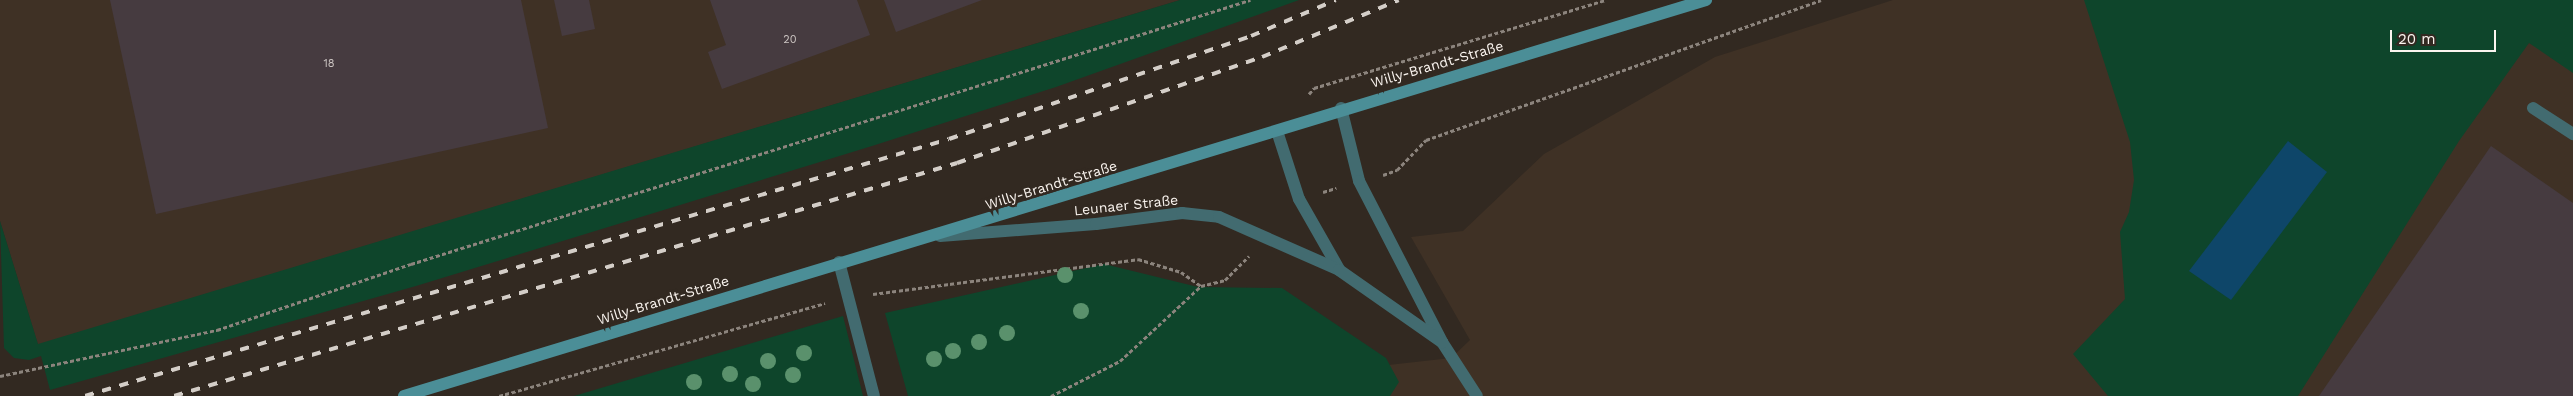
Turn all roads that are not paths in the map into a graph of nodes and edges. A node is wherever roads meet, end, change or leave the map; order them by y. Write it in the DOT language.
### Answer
graph roads {
  1 [pos="1706,0"];
  2 [pos="1341,108"];
  3 [pos="2533,108"];
  4 [pos="1277,131"];
  5 [pos="2573,134"];
  6 [pos="936,236"];
  7 [pos="839,262"];
  8 [pos="1339,270"];
  9 [pos="1442,342"];
  10 [pos="404,396"];
  11 [pos="874,396"];
  12 [pos="1477,396"];
  1 -- 2 [label="main road, Willy-Brandt-Straße"];
  2 -- 4 [label="main road, Willy-Brandt-Straße"];
  2 -- 9 [label="street, Leunaer Straße"];
  3 -- 5 [label="street"];
  4 -- 6 [label="main road, Willy-Brandt-Straße"];
  4 -- 8 [label="street, Leunaer Straße"];
  6 -- 7 [label="main road, Willy-Brandt-Straße"];
  6 -- 8 [label="street, Leunaer Straße"];
  7 -- 10 [label="main road, Willy-Brandt-Straße"];
  7 -- 11 [label="street"];
  8 -- 9 [label="street, Leunaer Straße"];
  9 -- 12 [label="street, Leunaer Straße"];
}
